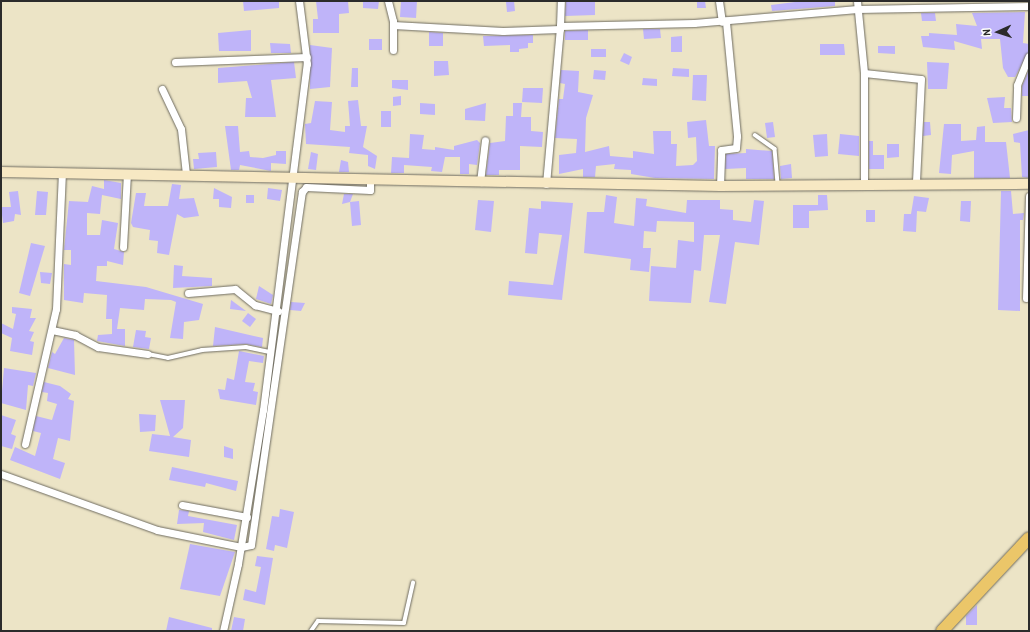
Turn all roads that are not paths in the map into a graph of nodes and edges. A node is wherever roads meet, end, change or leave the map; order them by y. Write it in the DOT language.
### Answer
graph roads {
  1 [pos="299,1"];
  2 [pos="388,1"];
  3 [pos="561,1"];
  4 [pos="719,1"];
  5 [pos="857,1"];
  6 [pos="1029,6"];
  7 [pos="858,9"];
  8 [pos="1029,9"];
  9 [pos="724,21"];
  10 [pos="393,25"];
  11 [pos="560,27"];
  12 [pos="393,50"];
  13 [pos="1029,56"];
  14 [pos="306,57"];
  15 [pos="175,62"];
  16 [pos="864,73"];
  17 [pos="162,89"];
  18 [pos="1016,118"];
  19 [pos="755,135"];
  20 [pos="485,140"];
  21 [pos="1,172"];
  22 [pos="62,172"];
  23 [pos="127,173"];
  24 [pos="186,174"];
  25 [pos="293,177"];
  26 [pos="480,182"];
  27 [pos="370,183"];
  28 [pos="864,183"];
  29 [pos="916,183"];
  30 [pos="546,184"];
  31 [pos="778,184"];
  32 [pos="1029,184"];
  33 [pos="720,186"];
  34 [pos="1029,196"];
  35 [pos="123,247"];
  36 [pos="188,294"];
  37 [pos="1026,298"];
  38 [pos="279,312"];
  39 [pos="52,330"];
  40 [pos="275,352"];
  41 [pos="148,354"];
  42 [pos="25,444"];
  43 [pos="1,474"];
  44 [pos="182,505"];
  45 [pos="247,518"];
  46 [pos="1029,538"];
  47 [pos="241,547"];
  48 [pos="413,583"];
  49 [pos="223,631"];
  50 [pos="311,631"];
  51 [pos="942,631"];
  1 -- 14 [label="street"];
  2 -- 10 [label="street"];
  3 -- 11 [label="street"];
  4 -- 9 [label="street"];
  5 -- 7 [label="street"];
  6 -- 7 [label="street"];
  6 -- 8 [label="street"];
  7 -- 9 [label="street"];
  7 -- 16 [label="street"];
  9 -- 11 [label="street"];
  9 -- 33 [label="street"];
  10 -- 11 [label="street"];
  10 -- 12 [label="street"];
  11 -- 30 [label="street"];
  13 -- 18 [label="street"];
  14 -- 15 [label="street"];
  14 -- 25 [label="street"];
  16 -- 28 [label="street"];
  16 -- 29 [label="street"];
  17 -- 24 [label="street"];
  19 -- 31 [label="lane"];
  20 -- 26 [label="street"];
  21 -- 22 [label="street"];
  22 -- 23 [label="street"];
  22 -- 39 [label="street"];
  23 -- 24 [label="street"];
  23 -- 35 [label="street"];
  24 -- 25 [label="street"];
  25 -- 27 [label="street"];
  25 -- 38 [label="street"];
  26 -- 27 [label="street"];
  26 -- 30 [label="street"];
  27 -- 38 [label="street"];
  28 -- 29 [label="street"];
  28 -- 31 [label="street"];
  29 -- 32 [label="street"];
  30 -- 33 [label="street"];
  31 -- 33 [label="street"];
  34 -- 37 [label="street"];
  36 -- 38 [label="street"];
  38 -- 40 [label="street"];
  38 -- 40 [label="street"];
  39 -- 41 [label="street"];
  39 -- 42 [label="street"];
  40 -- 41 [label="lane"];
  40 -- 45 [label="street"];
  40 -- 47 [label="street"];
  43 -- 47 [label="street"];
  44 -- 45 [label="street"];
  45 -- 47 [label="street"];
  46 -- 51 [label="highway"];
  47 -- 49 [label="street"];
  48 -- 50 [label="lane"];
}
